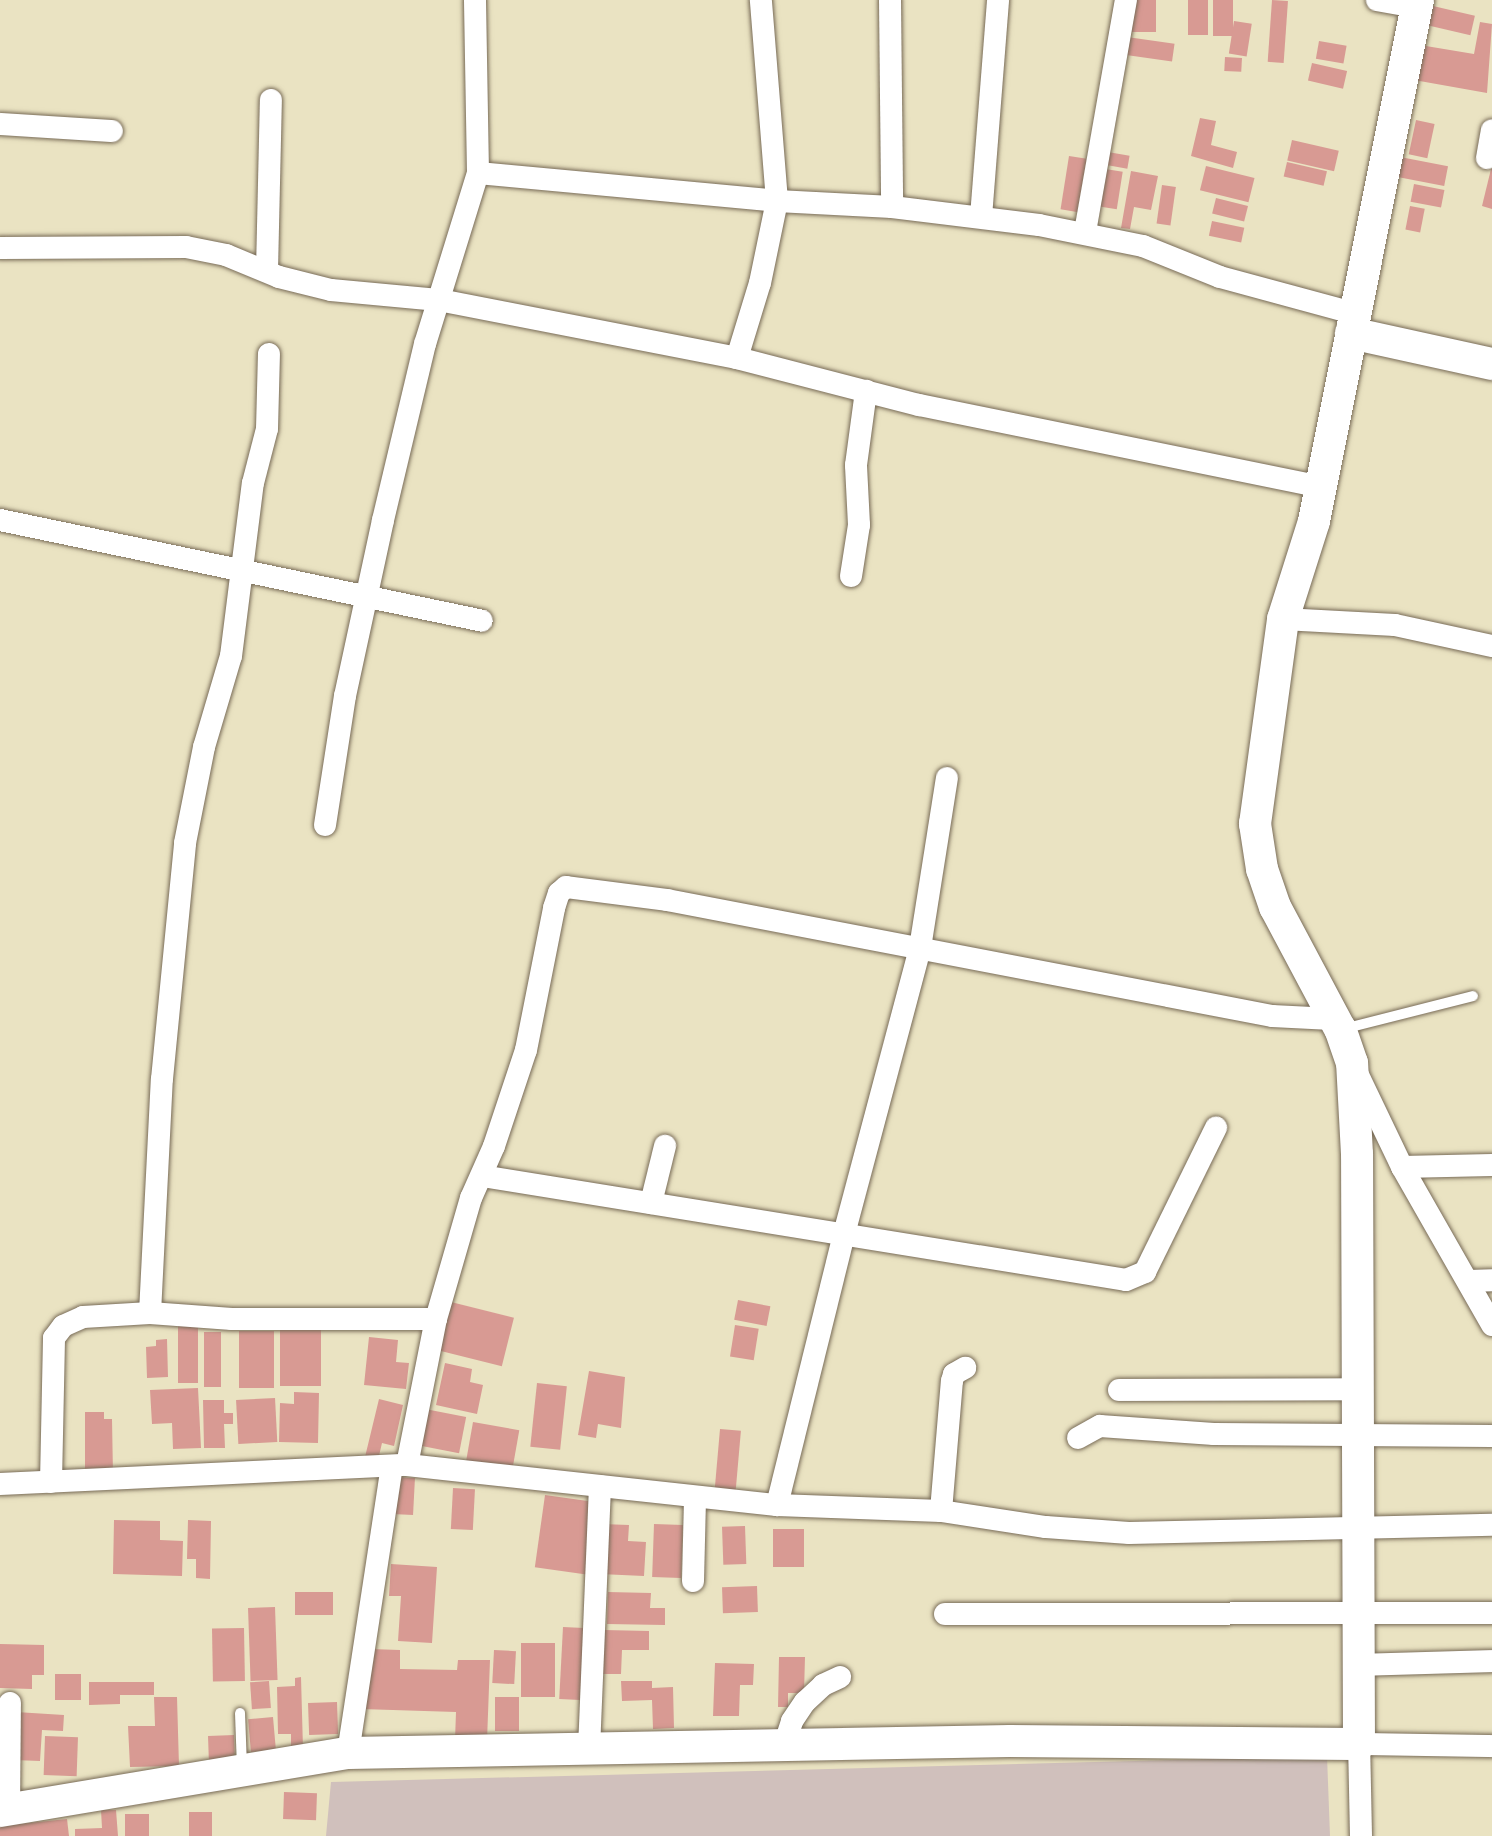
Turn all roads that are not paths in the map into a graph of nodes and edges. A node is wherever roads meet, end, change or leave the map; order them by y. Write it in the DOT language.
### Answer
graph roads {
  1 [pos="476,0"];
  2 [pos="761,0"];
  3 [pos="890,0"];
  4 [pos="998,0"];
  5 [pos="1126,0"];
  6 [pos="1377,0"];
  7 [pos="1417,4"];
  8 [pos="271,100"];
  9 [pos="0,124"];
  10 [pos="1492,130"];
  11 [pos="112,131"];
  12 [pos="1487,158"];
  13 [pos="478,173"];
  14 [pos="777,201"];
  15 [pos="892,207"];
  16 [pos="981,217"];
  17 [pos="1085,232"];
  18 [pos="0,248"];
  19 [pos="267,271"];
  20 [pos="439,300"];
  21 [pos="1353,323"];
  22 [pos="269,354"];
  23 [pos="736,358"];
  24 [pos="1492,364"];
  25 [pos="866,391"];
  26 [pos="1321,487"];
  27 [pos="0,520"];
  28 [pos="242,572"];
  29 [pos="851,576"];
  30 [pos="368,598"];
  31 [pos="482,621"];
  32 [pos="1281,632"];
  33 [pos="1492,646"];
  34 [pos="947,778"];
  35 [pos="325,825"];
  36 [pos="920,948"];
  37 [pos="1473,996"];
  38 [pos="1336,1024"];
  39 [pos="1352,1063"];
  40 [pos="1216,1128"];
  41 [pos="665,1146"];
  42 [pos="1492,1165"];
  43 [pos="1402,1167"];
  44 [pos="482,1176"];
  45 [pos="651,1203"];
  46 [pos="844,1234"];
  47 [pos="1492,1280"];
  48 [pos="1469,1281"];
  49 [pos="150,1313"];
  50 [pos="436,1319"];
  51 [pos="1492,1325"];
  52 [pos="965,1368"];
  53 [pos="1356,1389"];
  54 [pos="1119,1390"];
  55 [pos="1358,1435"];
  56 [pos="1492,1436"];
  57 [pos="1078,1438"];
  58 [pos="400,1466"];
  59 [pos="51,1482"];
  60 [pos="0,1484"];
  61 [pos="600,1486"];
  62 [pos="695,1497"];
  63 [pos="777,1504"];
  64 [pos="941,1511"];
  65 [pos="1492,1525"];
  66 [pos="1358,1528"];
  67 [pos="693,1581"];
  68 [pos="1492,1613"];
  69 [pos="945,1614"];
  70 [pos="1359,1616"];
  71 [pos="1492,1660"];
  72 [pos="1359,1665"];
  73 [pos="840,1677"];
  74 [pos="10,1703"];
  75 [pos="240,1713"];
  76 [pos="1359,1744"];
  77 [pos="784,1746"];
  78 [pos="1492,1746"];
  79 [pos="589,1749"];
  80 [pos="348,1753"];
  81 [pos="242,1770"];
  82 [pos="5,1811"];
  83 [pos="1361,1836"];
  1 -- 13 [label="street"];
  2 -- 14 [label="street"];
  3 -- 15 [label="street"];
  4 -- 16 [label="street"];
  5 -- 17 [label="street"];
  6 -- 7 [label="street"];
  7 -- 21 [label="street"];
  8 -- 19 [label="street"];
  9 -- 11 [label="street"];
  10 -- 12 [label="street"];
  13 -- 14 [label="street"];
  13 -- 20 [label="street"];
  14 -- 15 [label="street"];
  14 -- 23 [label="street"];
  15 -- 16 [label="street"];
  16 -- 17 [label="street"];
  17 -- 21 [label="street"];
  18 -- 19 [label="street"];
  19 -- 20 [label="street"];
  20 -- 23 [label="street"];
  20 -- 30 [label="street"];
  21 -- 24 [label="street"];
  21 -- 26 [label="street"];
  22 -- 28 [label="street"];
  23 -- 25 [label="street"];
  25 -- 26 [label="street"];
  25 -- 29 [label="street"];
  26 -- 32 [label="street"];
  27 -- 28 [label="street"];
  28 -- 30 [label="street"];
  28 -- 49 [label="street"];
  30 -- 31 [label="street"];
  30 -- 35 [label="street"];
  32 -- 33 [label="street"];
  32 -- 38 [label="street"];
  34 -- 36 [label="street"];
  36 -- 38 [label="street"];
  36 -- 44 [label="street"];
  36 -- 46 [label="street"];
  37 -- 38 [label="lane"];
  38 -- 39 [label="street"];
  39 -- 43 [label="street"];
  39 -- 53 [label="street"];
  40 -- 46 [label="street"];
  41 -- 45 [label="street"];
  42 -- 43 [label="street"];
  43 -- 48 [label="street"];
  44 -- 45 [label="street"];
  44 -- 50 [label="street"];
  45 -- 46 [label="street"];
  46 -- 63 [label="street"];
  47 -- 48 [label="street"];
  48 -- 51 [label="street"];
  49 -- 50 [label="street"];
  49 -- 59 [label="street"];
  50 -- 58 [label="street"];
  52 -- 64 [label="street"];
  53 -- 54 [label="street"];
  53 -- 55 [label="street"];
  55 -- 56 [label="street"];
  55 -- 57 [label="street"];
  55 -- 66 [label="street"];
  58 -- 59 [label="street"];
  58 -- 61 [label="street"];
  58 -- 80 [label="street"];
  59 -- 60 [label="street"];
  61 -- 62 [label="street"];
  61 -- 79 [label="street"];
  62 -- 63 [label="street"];
  62 -- 67 [label="street"];
  63 -- 64 [label="street"];
  64 -- 66 [label="street"];
  65 -- 66 [label="street"];
  66 -- 70 [label="street"];
  68 -- 70 [label="street"];
  69 -- 70 [label="street"];
  70 -- 72 [label="street"];
  71 -- 72 [label="street"];
  72 -- 76 [label="street"];
  73 -- 77 [label="street"];
  74 -- 82 [label="street"];
  75 -- 81 [label="lane"];
  76 -- 77 [label="street"];
  76 -- 78 [label="street"];
  76 -- 83 [label="street"];
  77 -- 79 [label="street"];
  79 -- 80 [label="street"];
  80 -- 81 [label="street"];
  81 -- 82 [label="street"];
}
